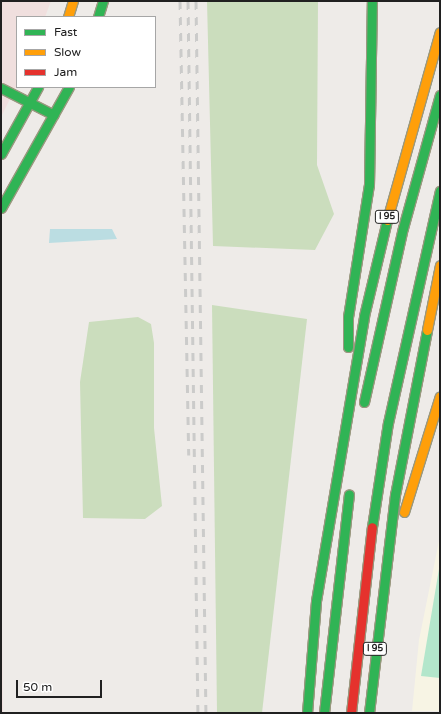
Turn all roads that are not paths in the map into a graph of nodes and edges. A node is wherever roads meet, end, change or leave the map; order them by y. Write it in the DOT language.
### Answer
graph roads {
  1 [pos="73,1"];
  2 [pos="103,1"];
  3 [pos="372,1"];
  4 [pos="68,16"];
  5 [pos="98,16"];
  6 [pos="440,32"];
  7 [pos="1,88"];
  8 [pos="38,88"];
  9 [pos="68,88"];
  10 [pos="440,95"];
  11 [pos="30,103"];
  12 [pos="54,115"];
  13 [pos="1,154"];
  14 [pos="440,191"];
  15 [pos="1,208"];
  16 [pos="440,265"];
  17 [pos="440,396"];
  18 [pos="350,406"];
  19 [pos="363,411"];
  20 [pos="351,481"];
  21 [pos="382,586"];
  22 [pos="307,713"];
  23 [pos="324,713"];
  24 [pos="350,713"];
  25 [pos="369,713"];
  1 -- 4 [label="main road"];
  2 -- 5 [label="main road"];
  3 -- 18 [label="main road"];
  6 -- 18 [label="main road, I 95"];
  7 -- 11 [label="main road"];
  8 -- 11 [label="main road"];
  9 -- 12 [label="main road"];
  10 -- 19 [label="main road"];
  11 -- 12 [label="main road"];
  11 -- 13 [label="main road"];
  12 -- 15 [label="main road"];
  14 -- 24 [label="main road"];
  16 -- 21 [label="main road, I 95"];
  17 -- 21 [label="main road"];
  18 -- 22 [label="main road, I 95"];
  20 -- 23 [label="main road"];
  21 -- 25 [label="main road, I 95"];
}
